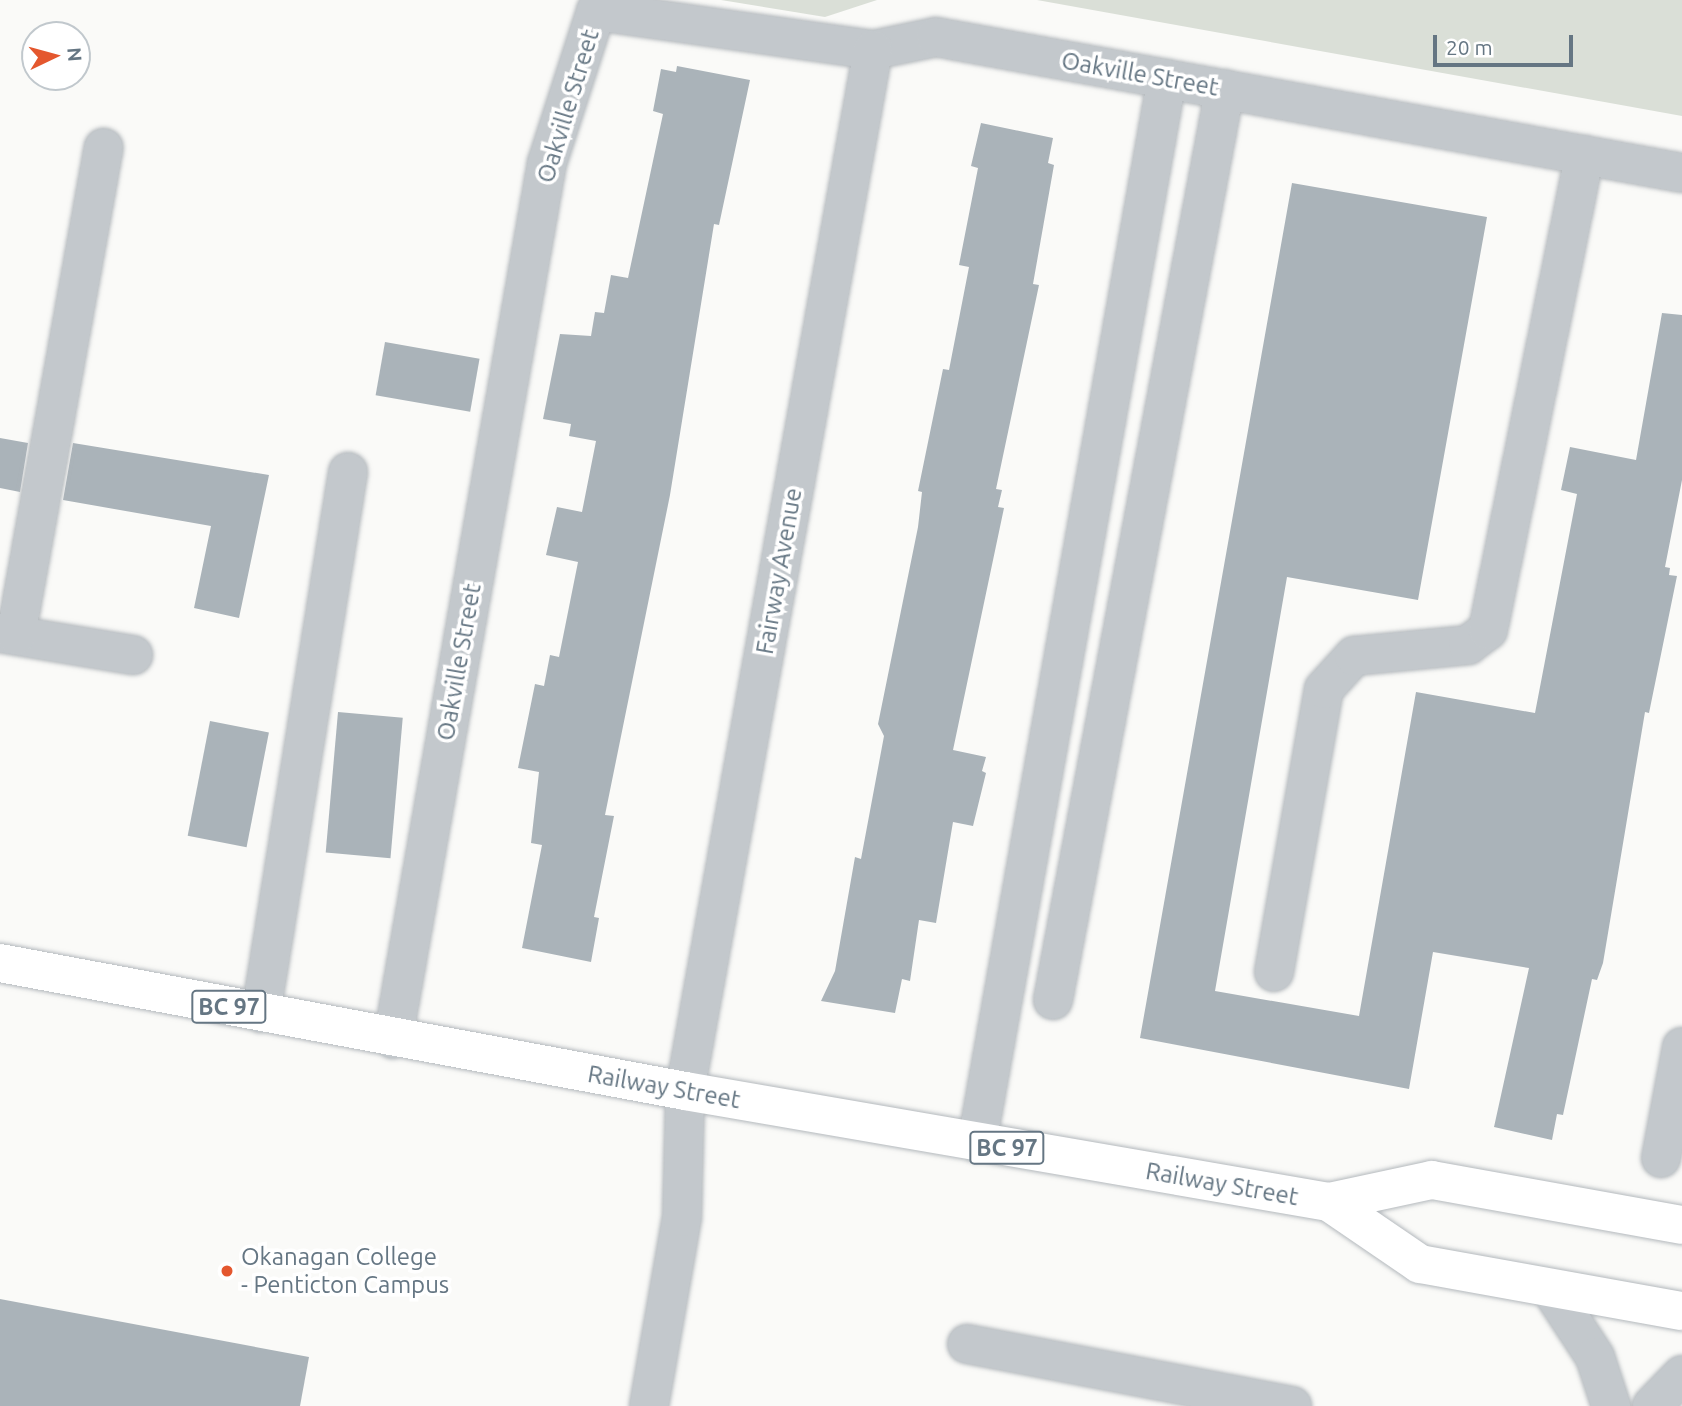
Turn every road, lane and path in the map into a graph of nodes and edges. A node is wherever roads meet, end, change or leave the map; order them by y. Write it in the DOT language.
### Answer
graph roads {
  1 [pos="873,50"];
  2 [pos="1167,79"];
  3 [pos="1224,89"];
  4 [pos="104,148"];
  5 [pos="1585,155"];
  6 [pos="1682,173"];
  7 [pos="348,472"];
  8 [pos="8,634"];
  9 [pos="133,655"];
  10 [pos="0,963"];
  11 [pos="1273,972"];
  12 [pos="1053,1000"];
  13 [pos="261,1013"];
  14 [pos="393,1039"];
  15 [pos="1682,1047"];
  16 [pos="685,1091"];
  17 [pos="977,1143"];
  18 [pos="1661,1158"];
  19 [pos="1329,1202"];
  20 [pos="1682,1225"];
  21 [pos="1550,1289"];
  22 [pos="1682,1311"];
  23 [pos="967,1344"];
  24 [pos="1682,1375"];
  25 [pos="649,1406"];
  26 [pos="1292,1406"];
  27 [pos="1611,1406"];
  28 [pos="1652,1406"];
  1 -- 2 [label="street, Oakville Street"];
  1 -- 14 [label="street, Oakville Street"];
  1 -- 16 [label="street, Fairway Avenue"];
  2 -- 3 [label="street, Oakville Street"];
  2 -- 17 [label="street"];
  3 -- 5 [label="street, Oakville Street"];
  3 -- 12 [label="street"];
  4 -- 8 [label="street"];
  5 -- 6 [label="street, Oakville Street"];
  5 -- 11 [label="street"];
  7 -- 13 [label="street"];
  8 -- 9 [label="street"];
  10 -- 13 [label="highway, Railway Street / BC 97"];
  13 -- 14 [label="highway, Railway Street / BC 97"];
  14 -- 16 [label="highway, Railway Street / BC 97"];
  15 -- 18 [label="street"];
  16 -- 17 [label="highway, Railway Street / BC 97"];
  16 -- 25 [label="street, Fairway Avenue"];
  17 -- 19 [label="highway, Railway Street / BC 97"];
  19 -- 20 [label="highway, Railway Street / BC 97"];
  19 -- 21 [label="highway, Railway Street / BC 97"];
  21 -- 22 [label="highway, Railway Street / BC 97"];
  21 -- 27 [label="street"];
  23 -- 26 [label="street"];
  24 -- 28 [label="street"];
}
